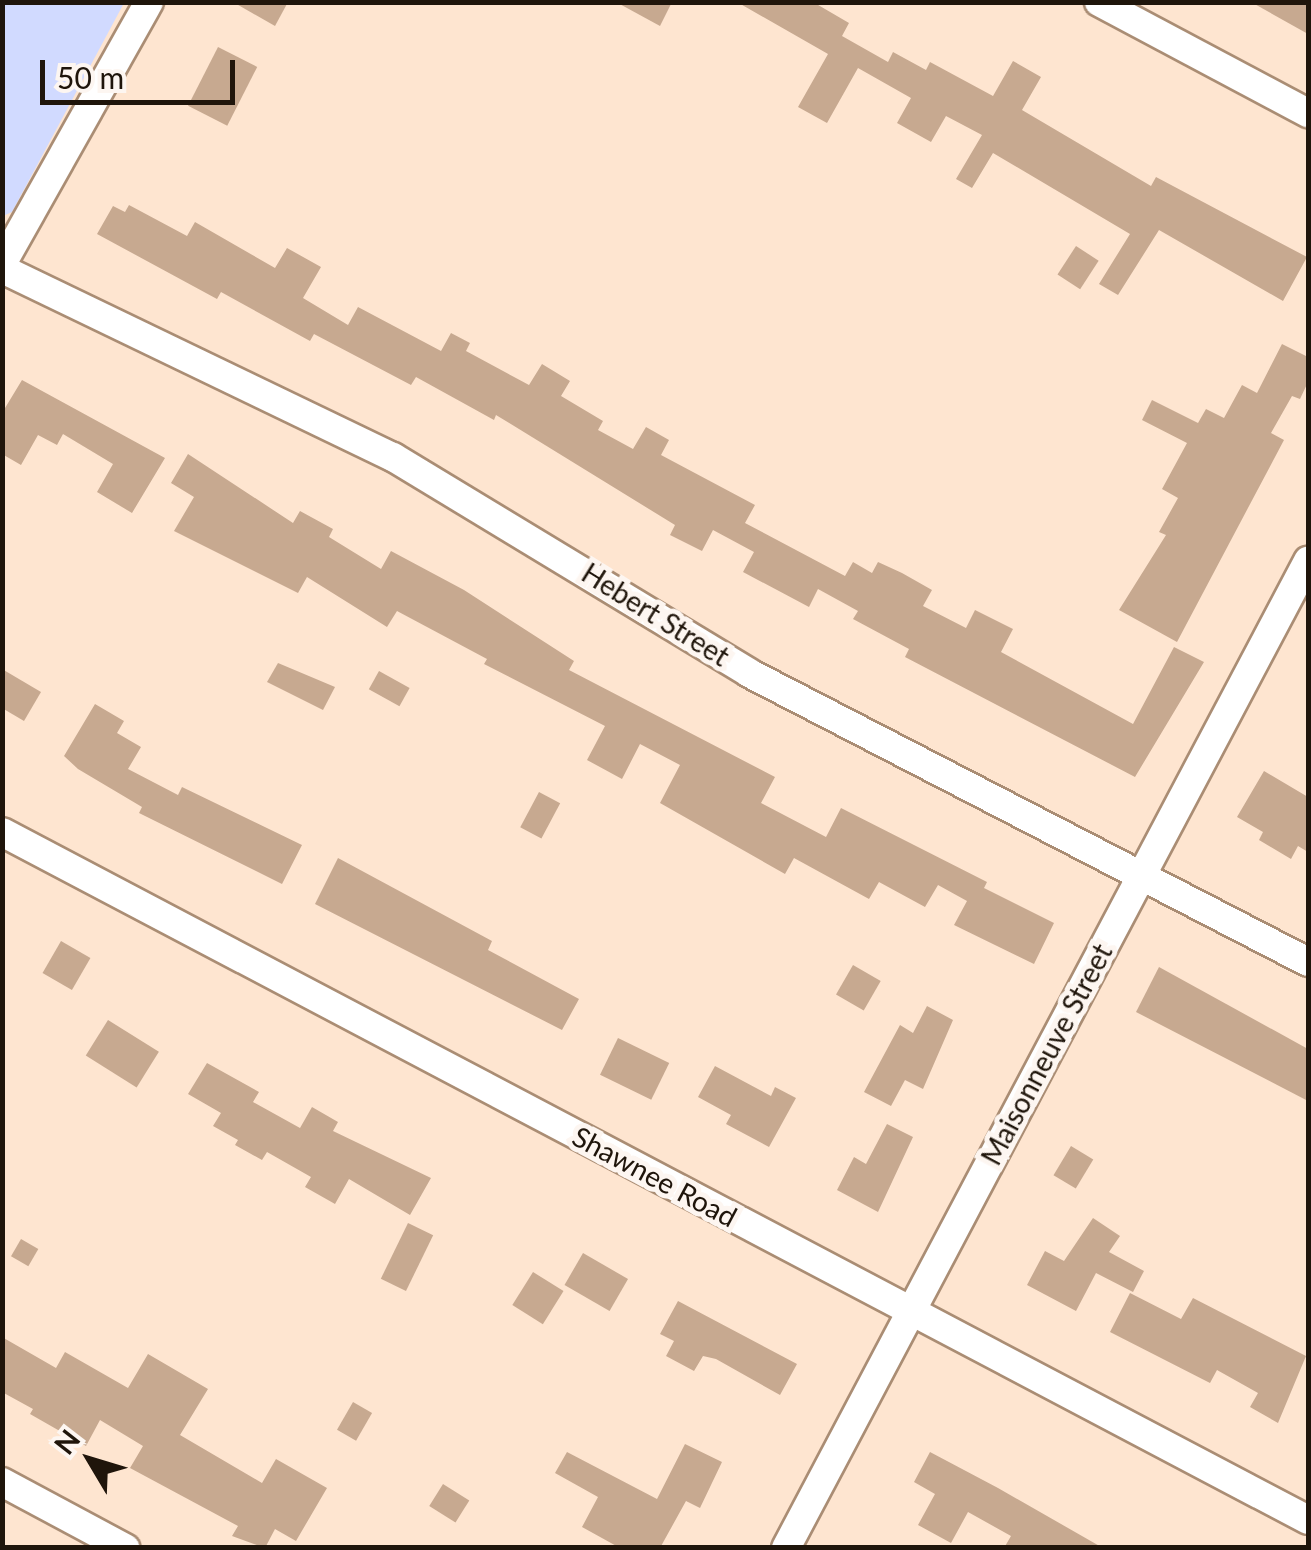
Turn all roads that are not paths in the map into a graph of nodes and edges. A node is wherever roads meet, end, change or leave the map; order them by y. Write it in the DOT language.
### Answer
graph roads {
  1 [pos="149,2"];
  2 [pos="1098,2"];
  3 [pos="1308,114"];
  4 [pos="2,266"];
  5 [pos="1308,561"];
  6 [pos="2,832"];
  7 [pos="1142,875"];
  8 [pos="1308,962"];
  9 [pos="909,1310"];
  10 [pos="2,1482"];
  11 [pos="1308,1520"];
  12 [pos="125,1548"];
  13 [pos="786,1548"];
  1 -- 4 [label="street"];
  2 -- 3 [label="street"];
  4 -- 7 [label="street, Hebert Street"];
  5 -- 7 [label="street, Maisonneuve Street"];
  6 -- 9 [label="street, Shawnee Road"];
  7 -- 8 [label="street, Hebert Street"];
  7 -- 9 [label="street, Maisonneuve Street"];
  9 -- 11 [label="street, Shawnee Road"];
  9 -- 13 [label="street, Maisonneuve Street"];
  10 -- 12 [label="street"];
}
